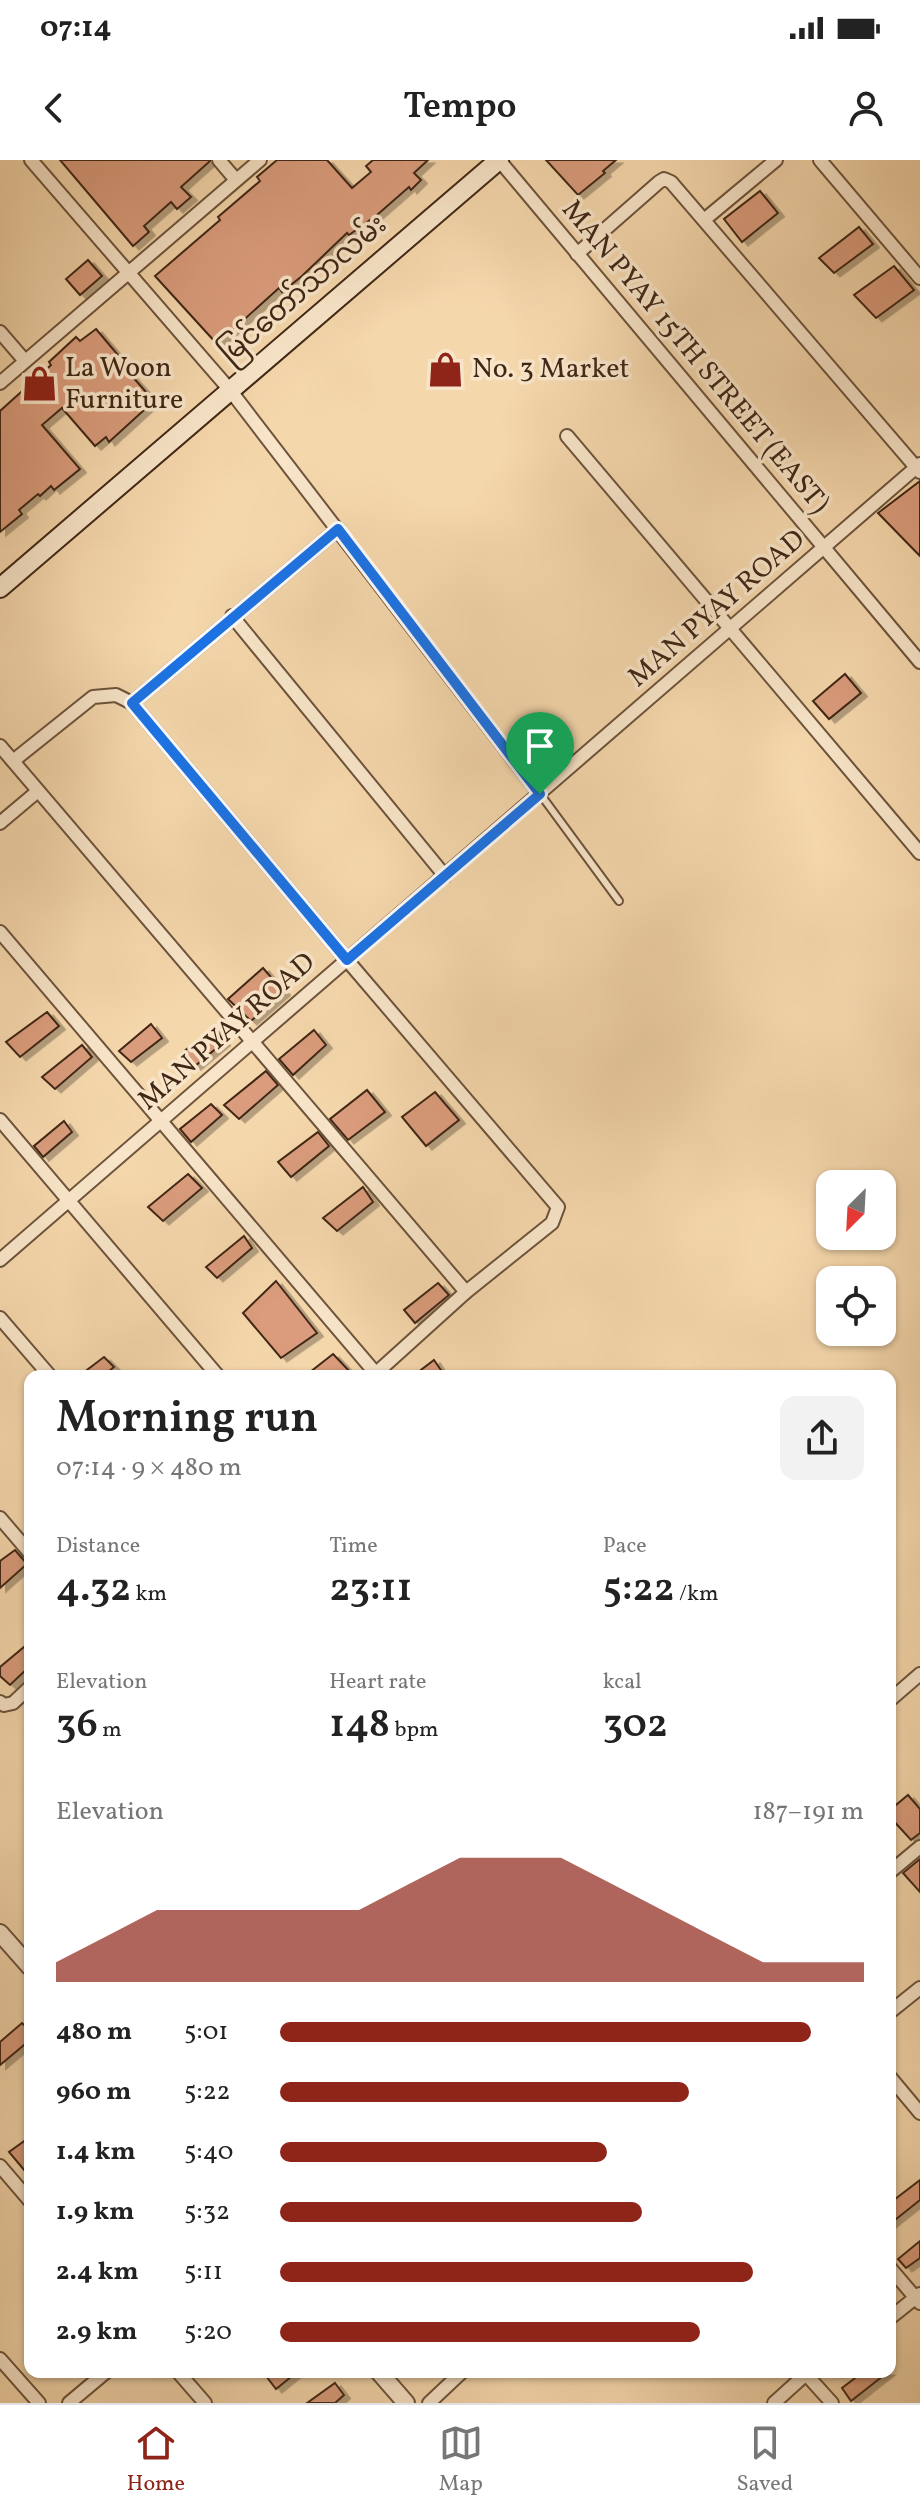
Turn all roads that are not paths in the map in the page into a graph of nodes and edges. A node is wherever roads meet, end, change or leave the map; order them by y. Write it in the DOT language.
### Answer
graph roads {
  1 [pos="31,160"];
  2 [pos="219,160"];
  3 [pos="260,160"];
  4 [pos="499,160"];
  5 [pos="776,160"];
  6 [pos="820,160"];
  7 [pos="236,180"];
  8 [pos="704,220"];
  9 [pos="577,254"];
  10 [pos="128,273"];
  11 [pos="920,278"];
  12 [pos="0,332"];
  13 [pos="25,361"];
  14 [pos="0,383"];
  15 [pos="230,390"];
  16 [pos="567,436"];
  17 [pos="919,468"];
  18 [pos="338,529"];
  19 [pos="823,548"];
  20 [pos="0,588"];
  21 [pos="232,616"];
  22 [pos="730,629"];
  23 [pos="920,662"];
  24 [pos="132,703"];
  25 [pos="0,746"];
  26 [pos="13,761"];
  27 [pos="38,791"];
  28 [pos="540,794"];
  29 [pos="0,823"];
  30 [pos="920,853"];
  31 [pos="445,876"];
  32 [pos="619,901"];
  33 [pos="0,932"];
  34 [pos="347,960"];
  35 [pos="253,1042"];
  36 [pos="0,1120"];
  37 [pos="161,1121"];
  38 [pos="68,1201"];
  39 [pos="0,1260"];
  40 [pos="466,1292"];
  41 [pos="0,1318"];
  42 [pos="45,1370"];
  43 [pos="213,1370"];
  44 [pos="372,1370"];
  45 [pos="381,1370"];
  46 [pos="0,1518"];
  47 [pos="24,1546"];
  48 [pos="920,1674"];
  49 [pos="24,1693"];
  50 [pos="896,1695"];
  51 [pos="2,1704"];
  52 [pos="920,1847"];
  53 [pos="896,1867"];
  54 [pos="0,1933"];
  55 [pos="24,1960"];
  56 [pos="920,1988"];
  57 [pos="896,2007"];
  58 [pos="896,2084"];
  59 [pos="920,2113"];
  60 [pos="0,2166"];
  61 [pos="24,2194"];
  62 [pos="896,2274"];
  63 [pos="918,2298"];
  64 [pos="896,2314"];
  65 [pos="0,2359"];
  66 [pos="99,2378"];
  67 [pos="183,2378"];
  68 [pos="384,2378"];
  69 [pos="456,2378"];
  70 [pos="805,2378"];
  71 [pos="810,2378"];
  72 [pos="39,2403"];
  73 [pos="69,2403"];
  74 [pos="205,2403"];
  75 [pos="406,2403"];
  76 [pos="429,2403"];
  77 [pos="774,2403"];
  78 [pos="832,2403"];
  1 -- 10 [label="street"];
  2 -- 7 [label="street"];
  3 -- 7 [label="street"];
  4 -- 9 [label="street, MAN PYAY 15TH STREET (EAST)"];
  4 -- 15 [label="main road, မြင်တော်သာလမ်း"];
  5 -- 8 [label="street"];
  6 -- 11 [label="street"];
  7 -- 10 [label="street"];
  8 -- 9 [label="street"];
  8 -- 17 [label="street"];
  9 -- 19 [label="street, MAN PYAY 15TH STREET (EAST)"];
  10 -- 13 [label="street"];
  10 -- 15 [label="street"];
  12 -- 13 [label="street"];
  13 -- 14 [label="street"];
  15 -- 18 [label="street"];
  15 -- 20 [label="main road, မြင်တော်သာလမ်း"];
  16 -- 22 [label="street"];
  17 -- 19 [label="street, MAN PYAY ROAD"];
  18 -- 21 [label="street"];
  18 -- 28 [label="street"];
  19 -- 22 [label="street, MAN PYAY ROAD"];
  19 -- 23 [label="street, MAN PYAY 15TH STREET (EAST)"];
  21 -- 24 [label="street"];
  21 -- 31 [label="street"];
  22 -- 28 [label="street, MAN PYAY ROAD"];
  22 -- 30 [label="street"];
  24 -- 26 [label="street"];
  24 -- 34 [label="street"];
  25 -- 26 [label="street"];
  26 -- 27 [label="street"];
  27 -- 29 [label="street"];
  27 -- 35 [label="street"];
  28 -- 31 [label="street, MAN PYAY ROAD"];
  28 -- 32 [label="lane"];
  31 -- 34 [label="street, MAN PYAY ROAD"];
  33 -- 37 [label="street"];
  34 -- 35 [label="street, MAN PYAY ROAD"];
  34 -- 40 [label="street"];
  35 -- 37 [label="street, MAN PYAY ROAD"];
  35 -- 40 [label="street"];
  36 -- 38 [label="street"];
  37 -- 38 [label="street, MAN PYAY ROAD"];
  37 -- 44 [label="street"];
  38 -- 39 [label="street, MAN PYAY ROAD"];
  38 -- 43 [label="street"];
  40 -- 45 [label="street"];
  41 -- 42 [label="street"];
  46 -- 47 [label="street"];
  48 -- 50 [label="street"];
  49 -- 51 [label="street"];
  52 -- 53 [label="street"];
  54 -- 55 [label="street"];
  56 -- 57 [label="street"];
  58 -- 59 [label="street"];
  60 -- 61 [label="street"];
  62 -- 63 [label="street"];
  63 -- 64 [label="street"];
  65 -- 72 [label="street"];
  66 -- 73 [label="street"];
  67 -- 74 [label="street"];
  68 -- 75 [label="street"];
  69 -- 76 [label="street"];
  70 -- 77 [label="street"];
  71 -- 78 [label="street"];
}
